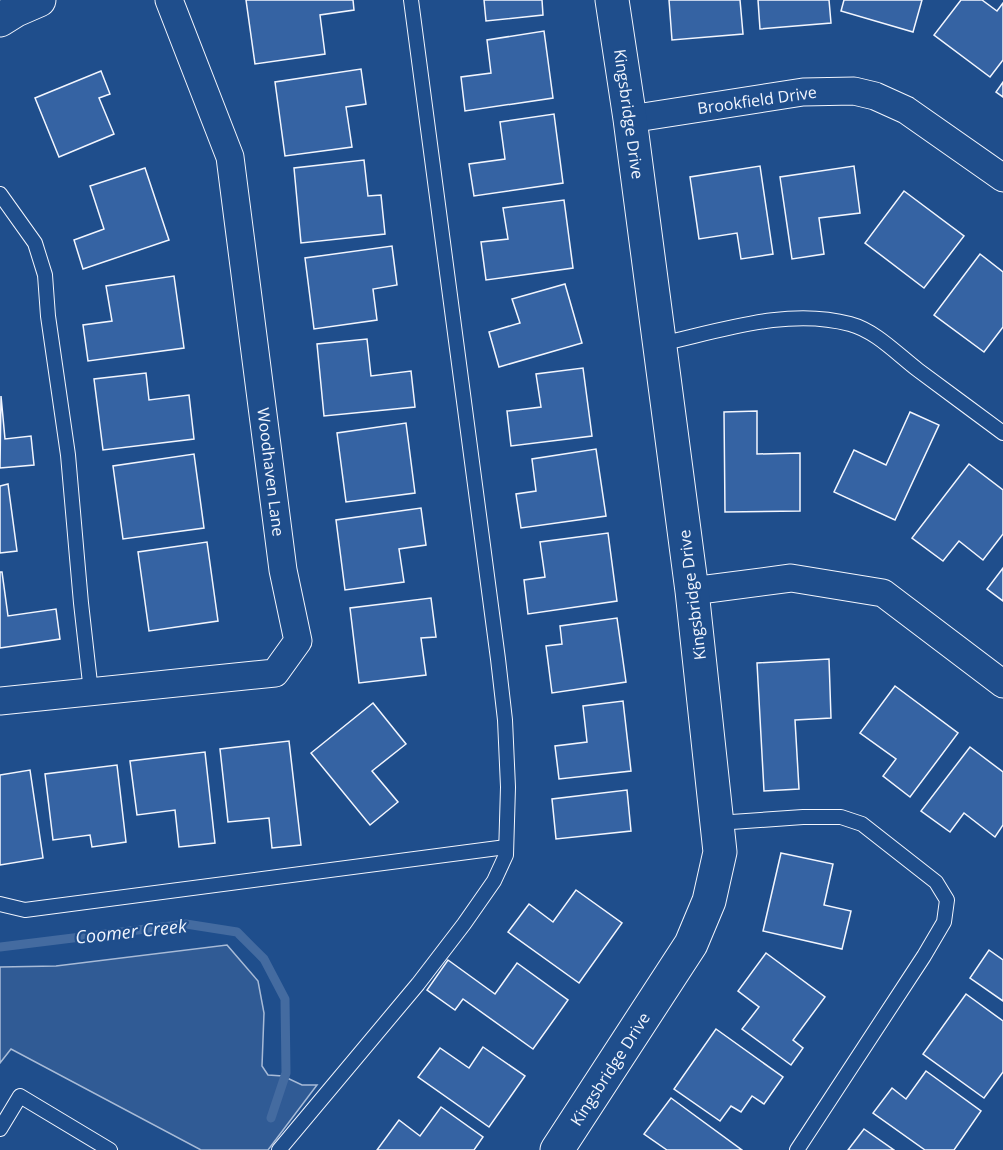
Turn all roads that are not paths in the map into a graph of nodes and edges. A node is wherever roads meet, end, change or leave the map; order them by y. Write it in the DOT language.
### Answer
graph roads {
  1 [pos="39,0"];
  2 [pos="169,0"];
  3 [pos="411,0"];
  4 [pos="612,0"];
  5 [pos="0,20"];
  6 [pos="630,118"];
  7 [pos="1003,178"];
  8 [pos="0,194"];
  9 [pos="660,344"];
  10 [pos="1003,433"];
  11 [pos="692,591"];
  12 [pos="1003,684"];
  13 [pos="91,692"];
  14 [pos="0,701"];
  15 [pos="717,823"];
  16 [pos="506,847"];
  17 [pos="0,904"];
  18 [pos="0,1130"];
  19 [pos="110,1150"];
  20 [pos="279,1150"];
  21 [pos="557,1150"];
  22 [pos="797,1150"];
  1 -- 5 [label="street"];
  2 -- 13 [label="street, Woodhaven Lane"];
  3 -- 16 [label="lane"];
  4 -- 6 [label="street, Kingsbridge Drive"];
  6 -- 7 [label="street, Brookfield Drive"];
  6 -- 9 [label="street, Kingsbridge Drive"];
  8 -- 13 [label="lane"];
  9 -- 10 [label="lane"];
  9 -- 11 [label="street, Kingsbridge Drive"];
  11 -- 12 [label="street"];
  11 -- 15 [label="street, Kingsbridge Drive"];
  13 -- 14 [label="street, Woodhaven Lane"];
  15 -- 21 [label="street, Kingsbridge Drive"];
  15 -- 22 [label="lane"];
  16 -- 17 [label="lane"];
  16 -- 20 [label="lane"];
  18 -- 19 [label="lane"];
}
